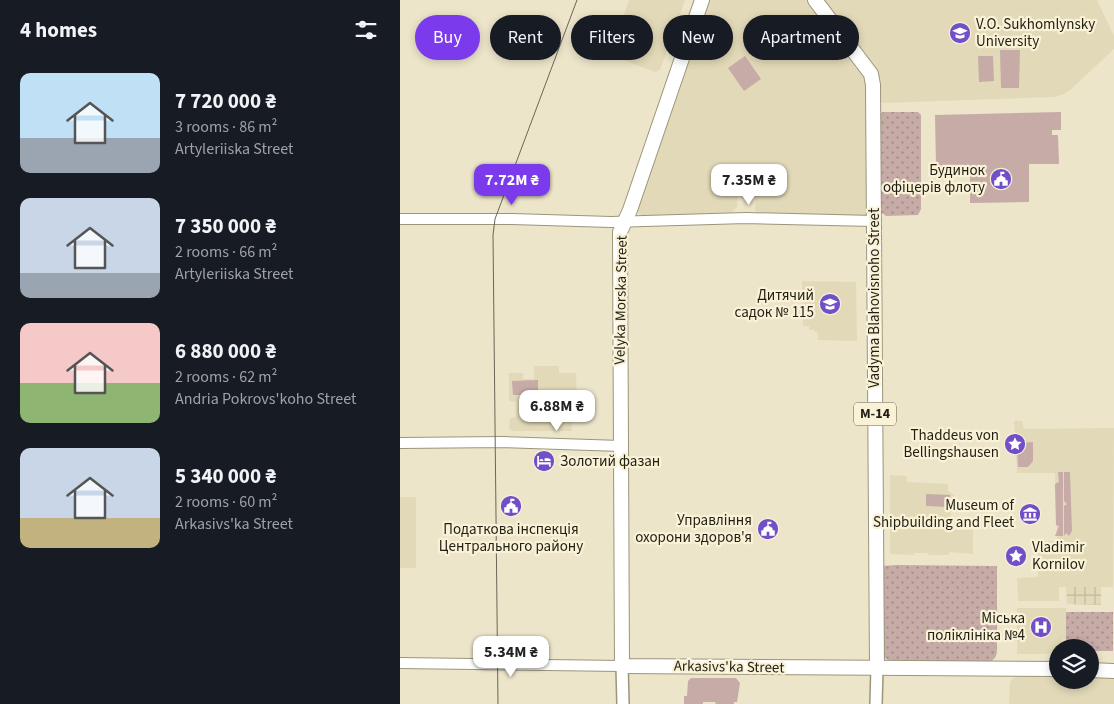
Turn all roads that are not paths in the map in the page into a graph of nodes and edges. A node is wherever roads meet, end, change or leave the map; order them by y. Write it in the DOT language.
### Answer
graph roads {
  1 [pos="702,0"];
  2 [pos="815,0"];
  3 [pos="400,219"];
  4 [pos="874,220"];
  5 [pos="624,222"];
  6 [pos="400,443"];
  7 [pos="621,446"];
  8 [pos="400,663"];
  9 [pos="622,666"];
  10 [pos="876,668"];
  11 [pos="1049,669"];
  12 [pos="1099,670"];
  13 [pos="1114,671"];
  14 [pos="623,704"];
  15 [pos="876,704"];
  1 -- 5 [label="highway, Velyka Morska Street"];
  2 -- 4 [label="highway, Vadyma Blahovisnoho Street / М-14"];
  3 -- 5 [label="street"];
  4 -- 5 [label="street"];
  4 -- 10 [label="highway, Vadyma Blahovisnoho Street / М-14"];
  5 -- 7 [label="highway, Velyka Morska Street"];
  6 -- 7 [label="street"];
  7 -- 9 [label="highway, Velyka Morska Street"];
  8 -- 9 [label="street, Arkasivs'ka Street"];
  9 -- 10 [label="highway, Arkasivs'ka Street"];
  9 -- 14 [label="main road, Velyka Morska Street"];
  10 -- 11 [label="highway, Arkasivs'ka Street"];
  10 -- 15 [label="main road, Vadyma Blahovisnoho Street"];
  12 -- 13 [label="highway"];
}
